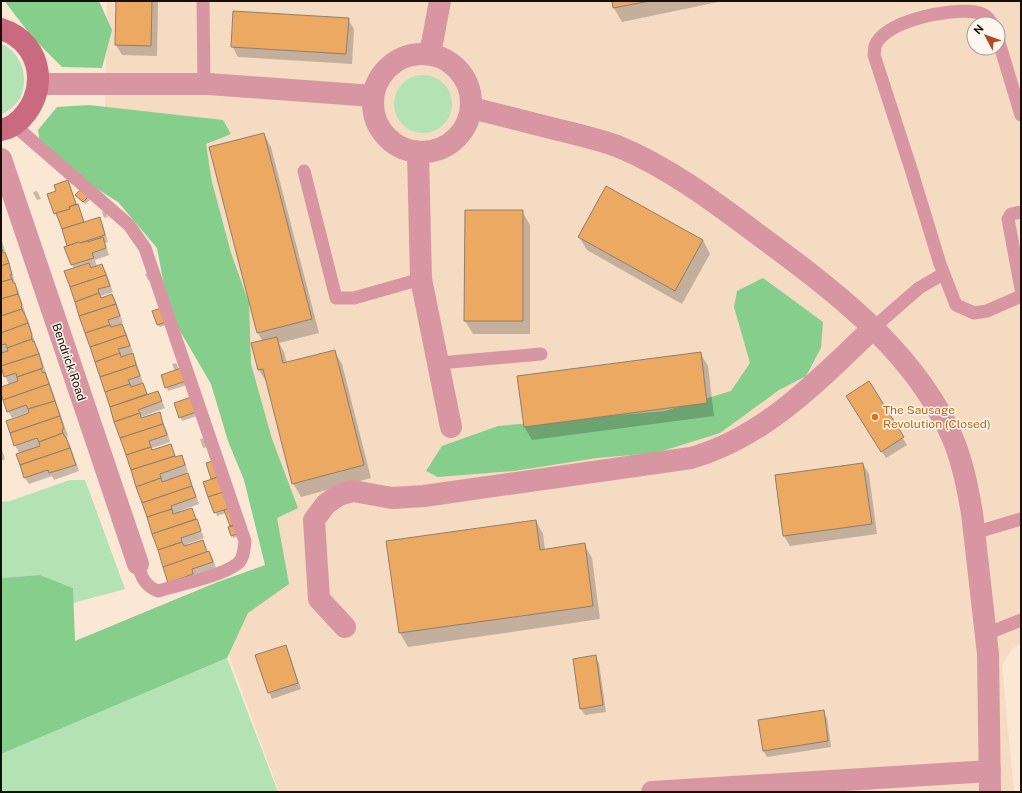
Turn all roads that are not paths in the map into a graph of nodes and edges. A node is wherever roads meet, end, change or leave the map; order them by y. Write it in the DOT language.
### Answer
graph roads {
  1 [pos="203,1"];
  2 [pos="440,1"];
  3 [pos="985,16"];
  4 [pos="1,29"];
  5 [pos="430,54"];
  6 [pos="1003,56"];
  7 [pos="39,84"];
  8 [pos="204,84"];
  9 [pos="373,96"];
  10 [pos="472,108"];
  11 [pos="1021,115"];
  12 [pos="8,128"];
  13 [pos="418,153"];
  14 [pos="1,159"];
  15 [pos="304,171"];
  16 [pos="1021,212"];
  17 [pos="943,274"];
  18 [pos="421,279"];
  19 [pos="1021,289"];
  20 [pos="1021,296"];
  21 [pos="873,328"];
  22 [pos="540,354"];
  23 [pos="438,363"];
  24 [pos="451,427"];
  25 [pos="1021,519"];
  26 [pos="974,533"];
  27 [pos="138,564"];
  28 [pos="1021,620"];
  29 [pos="345,627"];
  30 [pos="986,634"];
  31 [pos="990,770"];
  32 [pos="691,791"];
  33 [pos="652,792"];
  34 [pos="990,792"];
  1 -- 8 [label="lane"];
  2 -- 5 [label="street"];
  3 -- 17 [label="lane"];
  4 -- 7 [label="street"];
  5 -- 9 [label="street"];
  5 -- 10 [label="street"];
  6 -- 11 [label="lane"];
  7 -- 8 [label="street"];
  7 -- 12 [label="street"];
  8 -- 9 [label="street"];
  9 -- 13 [label="street"];
  10 -- 13 [label="street"];
  10 -- 21 [label="street"];
  12 -- 27 [label="lane"];
  13 -- 18 [label="street"];
  14 -- 27 [label="street, Bendrick Road"];
  15 -- 18 [label="lane"];
  16 -- 19 [label="lane"];
  17 -- 20 [label="lane"];
  17 -- 21 [label="lane"];
  18 -- 23 [label="street"];
  21 -- 26 [label="street"];
  21 -- 29 [label="street"];
  22 -- 23 [label="lane"];
  23 -- 24 [label="street"];
  25 -- 26 [label="lane"];
  26 -- 30 [label="street"];
  28 -- 30 [label="lane"];
  30 -- 31 [label="street"];
  31 -- 32 [label="street"];
  31 -- 34 [label="street"];
  32 -- 33 [label="street"];
}
